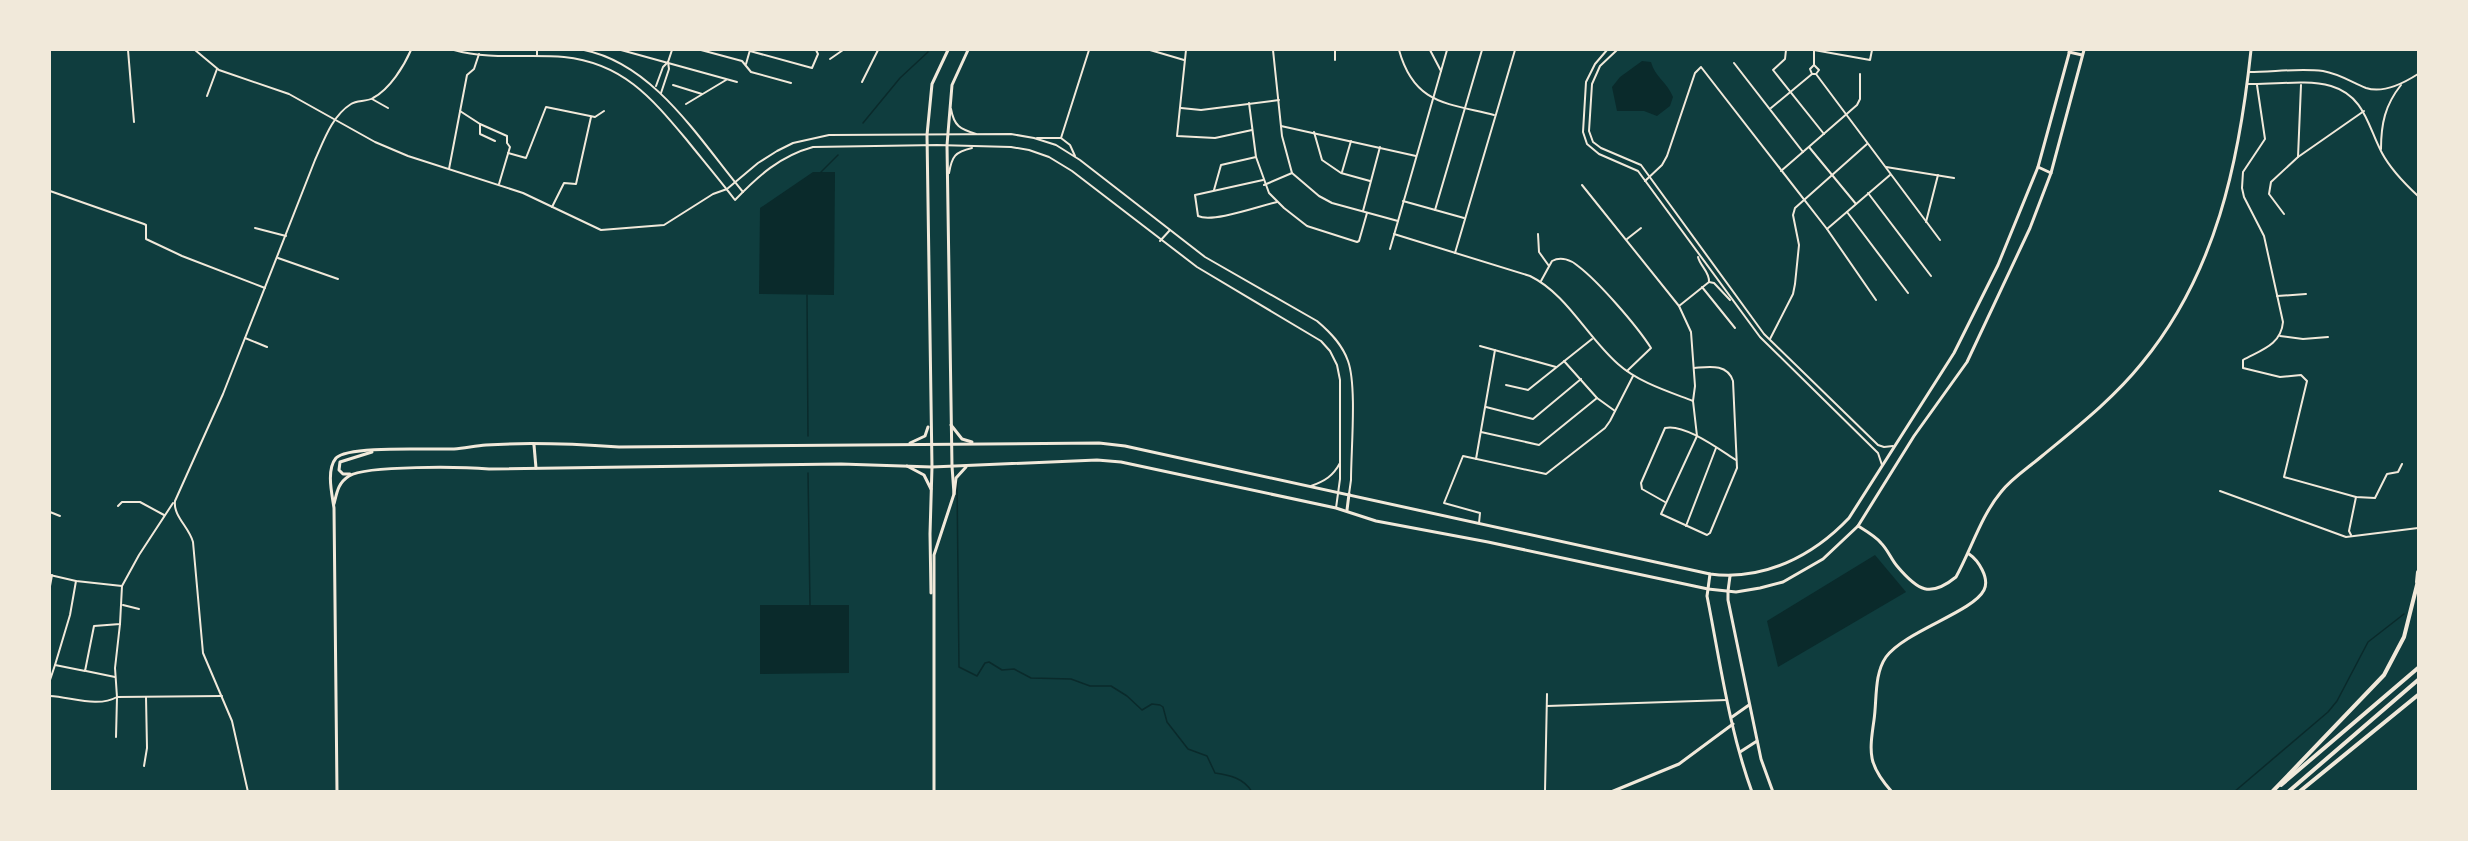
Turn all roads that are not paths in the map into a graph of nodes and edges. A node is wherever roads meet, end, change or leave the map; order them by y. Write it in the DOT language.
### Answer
graph roads {
  1 [pos="128,50"];
  2 [pos="195,50"];
  3 [pos="411,50"];
  4 [pos="454,50"];
  5 [pos="537,50"];
  6 [pos="584,50"];
  7 [pos="621,50"];
  8 [pos="672,50"];
  9 [pos="701,50"];
  10 [pos="750,50"];
  11 [pos="816,50"];
  12 [pos="843,50"];
  13 [pos="878,50"];
  14 [pos="948,50"];
  15 [pos="968,50"];
  16 [pos="1089,50"];
  17 [pos="1150,50"];
  18 [pos="1186,50"];
  19 [pos="1273,50"];
  20 [pos="1335,50"];
  21 [pos="1399,50"];
  22 [pos="1430,50"];
  23 [pos="1447,50"];
  24 [pos="1482,50"];
  25 [pos="1515,50"];
  26 [pos="1607,50"];
  27 [pos="1617,50"];
  28 [pos="1786,50"];
  29 [pos="1814,50"];
  30 [pos="1843,50"];
  31 [pos="1872,50"];
  32 [pos="2084,50"];
  33 [pos="2251,50"];
  34 [pos="2069,51"];
  35 [pos="480,54"];
  36 [pos="1843,54"];
  37 [pos="2083,55"];
  38 [pos="537,56"];
  39 [pos="830,58"];
  40 [pos="1184,60"];
  41 [pos="1335,60"];
  42 [pos="668,62"];
  43 [pos="1734,63"];
  44 [pos="746,64"];
  45 [pos="1814,65"];
  46 [pos="217,69"];
  47 [pos="1441,70"];
  48 [pos="2249,72"];
  49 [pos="1814,74"];
  50 [pos="1860,74"];
  51 [pos="2418,74"];
  52 [pos="726,80"];
  53 [pos="737,82"];
  54 [pos="862,82"];
  55 [pos="791,83"];
  56 [pos="2247,84"];
  57 [pos="2257,84"];
  58 [pos="2301,84"];
  59 [pos="2402,84"];
  60 [pos="673,85"];
  61 [pos="656,88"];
  62 [pos="1791,92"];
  63 [pos="661,93"];
  64 [pos="702,94"];
  65 [pos="207,96"];
  66 [pos="950,97"];
  67 [pos="372,99"];
  68 [pos="1432,99"];
  69 [pos="1279,100"];
  70 [pos="1249,103"];
  71 [pos="686,104"];
  72 [pos="1464,107"];
  73 [pos="388,108"];
  74 [pos="1180,108"];
  75 [pos="1770,109"];
  76 [pos="460,111"];
  77 [pos="604,111"];
  78 [pos="2364,111"];
  79 [pos="1494,115"];
  80 [pos="1847,115"];
  81 [pos="591,117"];
  82 [pos="334,120"];
  83 [pos="134,122"];
  84 [pos="480,124"];
  85 [pos="1281,126"];
  86 [pos="1252,130"];
  87 [pos="1314,132"];
  88 [pos="1824,134"];
  89 [pos="927,135"];
  90 [pos="947,135"];
  91 [pos="978,135"];
  92 [pos="1034,138"];
  93 [pos="1061,138"];
  94 [pos="495,141"];
  95 [pos="1351,141"];
  96 [pos="1867,144"];
  97 [pos="927,145"];
  98 [pos="947,146"];
  99 [pos="975,147"];
  100 [pos="1380,147"];
  101 [pos="1809,147"];
  102 [pos="1803,152"];
  103 [pos="2382,152"];
  104 [pos="508,153"];
  105 [pos="1075,156"];
  106 [pos="1416,156"];
  107 [pos="1256,157"];
  108 [pos="2298,157"];
  109 [pos="1884,166"];
  110 [pos="2038,167"];
  111 [pos="449,169"];
  112 [pos="1781,171"];
  113 [pos="2051,172"];
  114 [pos="1292,173"];
  115 [pos="1341,173"];
  116 [pos="1832,174"];
  117 [pos="1890,175"];
  118 [pos="1938,175"];
  119 [pos="1650,176"];
  120 [pos="1954,178"];
  121 [pos="1263,180"];
  122 [pos="1645,181"];
  123 [pos="735,182"];
  124 [pos="1370,182"];
  125 [pos="499,184"];
  126 [pos="1264,185"];
  127 [pos="1582,186"];
  128 [pos="946,188"];
  129 [pos="727,189"];
  130 [pos="1214,190"];
  131 [pos="50,191"];
  132 [pos="743,192"];
  133 [pos="1868,193"];
  134 [pos="2418,195"];
  135 [pos="1804,200"];
  136 [pos="1403,201"];
  137 [pos="1277,202"];
  138 [pos="1856,204"];
  139 [pos="552,207"];
  140 [pos="1435,210"];
  141 [pos="1363,211"];
  142 [pos="1367,212"];
  143 [pos="1847,212"];
  144 [pos="2284,214"];
  145 [pos="1465,219"];
  146 [pos="1398,221"];
  147 [pos="1926,222"];
  148 [pos="255,228"];
  149 [pos="1641,228"];
  150 [pos="1827,229"];
  151 [pos="1170,230"];
  152 [pos="1394,234"];
  153 [pos="1538,234"];
  154 [pos="286,236"];
  155 [pos="1627,239"];
  156 [pos="1940,240"];
  157 [pos="1160,241"];
  158 [pos="1390,249"];
  159 [pos="1455,253"];
  160 [pos="1698,255"];
  161 [pos="278,258"];
  162 [pos="1549,266"];
  163 [pos="1930,276"];
  164 [pos="338,279"];
  165 [pos="1541,282"];
  166 [pos="1708,282"];
  167 [pos="1702,287"];
  168 [pos="265,288"];
  169 [pos="1908,293"];
  170 [pos="2306,294"];
  171 [pos="2277,296"];
  172 [pos="1876,300"];
  173 [pos="1732,301"];
  174 [pos="1679,306"];
  175 [pos="1735,328"];
  176 [pos="2280,336"];
  177 [pos="2328,337"];
  178 [pos="245,338"];
  179 [pos="1592,339"];
  180 [pos="1770,339"];
  181 [pos="1480,346"];
  182 [pos="267,347"];
  183 [pos="1780,349"];
  184 [pos="1495,350"];
  185 [pos="1776,354"];
  186 [pos="1564,361"];
  187 [pos="1556,367"];
  188 [pos="1694,368"];
  189 [pos="1627,371"];
  190 [pos="1633,376"];
  191 [pos="1581,379"];
  192 [pos="1506,385"];
  193 [pos="1597,398"];
  194 [pos="1693,401"];
  195 [pos="1486,407"];
  196 [pos="1615,411"];
  197 [pos="930,423"];
  198 [pos="950,423"];
  199 [pos="1481,432"];
  200 [pos="1697,436"];
  201 [pos="975,443"];
  202 [pos="908,444"];
  203 [pos="930,444"];
  204 [pos="950,444"];
  205 [pos="534,445"];
  206 [pos="1893,446"];
  207 [pos="1716,448"];
  208 [pos="380,449"];
  209 [pos="1476,459"];
  210 [pos="1736,460"];
  211 [pos="1340,461"];
  212 [pos="2402,464"];
  213 [pos="977,465"];
  214 [pos="1882,465"];
  215 [pos="907,466"];
  216 [pos="952,466"];
  217 [pos="932,467"];
  218 [pos="536,468"];
  219 [pos="354,473"];
  220 [pos="1311,486"];
  221 [pos="932,490"];
  222 [pos="2220,491"];
  223 [pos="1338,492"];
  224 [pos="954,494"];
  225 [pos="1349,494"];
  226 [pos="2356,497"];
  227 [pos="175,501"];
  228 [pos="1665,502"];
  229 [pos="118,506"];
  230 [pos="334,508"];
  231 [pos="1336,508"];
  232 [pos="1347,511"];
  233 [pos="50,512"];
  234 [pos="164,515"];
  235 [pos="60,516"];
  236 [pos="1479,523"];
  237 [pos="1858,526"];
  238 [pos="1685,527"];
  239 [pos="2418,528"];
  240 [pos="2352,536"];
  241 [pos="1969,554"];
  242 [pos="2418,572"];
  243 [pos="1710,574"];
  244 [pos="51,575"];
  245 [pos="1730,576"];
  246 [pos="76,581"];
  247 [pos="2418,581"];
  248 [pos="50,586"];
  249 [pos="122,586"];
  250 [pos="1708,589"];
  251 [pos="1728,591"];
  252 [pos="2415,594"];
  253 [pos="933,600"];
  254 [pos="123,606"];
  255 [pos="139,609"];
  256 [pos="120,624"];
  257 [pos="55,665"];
  258 [pos="2418,668"];
  259 [pos="85,671"];
  260 [pos="115,677"];
  261 [pos="50,680"];
  262 [pos="2418,680"];
  263 [pos="1547,694"];
  264 [pos="2418,694"];
  265 [pos="50,696"];
  266 [pos="222,696"];
  267 [pos="117,697"];
  268 [pos="146,697"];
  269 [pos="1728,700"];
  270 [pos="1749,705"];
  271 [pos="1547,706"];
  272 [pos="1732,717"];
  273 [pos="1733,724"];
  274 [pos="116,737"];
  275 [pos="1757,741"];
  276 [pos="1740,752"];
  277 [pos="144,766"];
  278 [pos="248,792"];
  279 [pos="337,792"];
  280 [pos="934,792"];
  281 [pos="1545,792"];
  282 [pos="1611,792"];
  283 [pos="1752,792"];
  284 [pos="1773,792"];
  285 [pos="1892,792"];
  286 [pos="2273,792"];
  287 [pos="2288,792"];
  288 [pos="2299,792"];
  1 -- 83 [label="street"];
  2 -- 46 [label="street"];
  3 -- 67 [label="street"];
  4 -- 35 [label="street"];
  5 -- 38 [label="street"];
  6 -- 61 [label="street"];
  7 -- 42 [label="street"];
  8 -- 42 [label="street"];
  9 -- 44 [label="street"];
  10 -- 11 [label="street"];
  10 -- 44 [label="street"];
  12 -- 39 [label="street"];
  13 -- 54 [label="street"];
  14 -- 89 [label="main road"];
  15 -- 66 [label="main road"];
  16 -- 93 [label="street"];
  17 -- 40 [label="street"];
  18 -- 40 [label="street"];
  19 -- 69 [label="street"];
  20 -- 41 [label="street"];
  21 -- 68 [label="street"];
  22 -- 47 [label="street"];
  23 -- 47 [label="street"];
  24 -- 72 [label="street"];
  25 -- 79 [label="street"];
  26 -- 122 [label="street"];
  27 -- 119 [label="street"];
  28 -- 62 [label="street"];
  29 -- 36 [label="street"];
  29 -- 45 [label="street"];
  30 -- 36 [label="street"];
  31 -- 36 [label="street"];
  32 -- 37 [label="main road"];
  33 -- 48 [label="main road"];
  34 -- 37 [label="main road"];
  34 -- 110 [label="main road"];
  35 -- 38 [label="street"];
  35 -- 76 [label="street"];
  37 -- 113 [label="main road"];
  38 -- 129 [label="street"];
  40 -- 74 [label="street"];
  42 -- 52 [label="street"];
  42 -- 61 [label="street"];
  42 -- 63 [label="street"];
  43 -- 75 [label="street"];
  44 -- 55 [label="street"];
  45 -- 49 [label="street"];
  45 -- 49 [label="street"];
  46 -- 65 [label="street"];
  46 -- 82 [label="street"];
  47 -- 68 [label="street"];
  48 -- 56 [label="main road"];
  48 -- 59 [label="street"];
  49 -- 62 [label="street"];
  49 -- 80 [label="street"];
  50 -- 80 [label="street"];
  51 -- 59 [label="street"];
  52 -- 53 [label="street"];
  52 -- 64 [label="street"];
  56 -- 57 [label="street"];
  56 -- 241 [label="main road"];
  57 -- 58 [label="street"];
  57 -- 171 [label="street"];
  58 -- 78 [label="street"];
  58 -- 108 [label="street"];
  59 -- 103 [label="street"];
  60 -- 64 [label="street"];
  61 -- 63 [label="street"];
  62 -- 75 [label="street"];
  62 -- 88 [label="street"];
  63 -- 123 [label="street"];
  64 -- 71 [label="street"];
  66 -- 90 [label="main road"];
  66 -- 91 [label="street"];
  67 -- 73 [label="street"];
  67 -- 82 [label="street"];
  68 -- 72 [label="street"];
  68 -- 106 [label="street"];
  69 -- 70 [label="street"];
  69 -- 85 [label="street"];
  70 -- 74 [label="street"];
  70 -- 86 [label="street"];
  72 -- 79 [label="street"];
  72 -- 140 [label="street"];
  74 -- 86 [label="street"];
  75 -- 102 [label="street"];
  76 -- 84 [label="street"];
  76 -- 111 [label="street"];
  77 -- 81 [label="street"];
  78 -- 103 [label="street"];
  78 -- 108 [label="street"];
  79 -- 145 [label="street"];
  80 -- 88 [label="street"];
  80 -- 96 [label="street"];
  81 -- 104 [label="street"];
  81 -- 139 [label="street"];
  82 -- 111 [label="street"];
  82 -- 154 [label="street"];
  84 -- 94 [label="street"];
  84 -- 104 [label="street"];
  85 -- 87 [label="street"];
  85 -- 114 [label="street"];
  86 -- 107 [label="street"];
  87 -- 95 [label="street"];
  87 -- 115 [label="street"];
  88 -- 101 [label="street"];
  89 -- 90 [label="street"];
  89 -- 97 [label="main road"];
  89 -- 123 [label="street"];
  90 -- 91 [label="street"];
  90 -- 98 [label="main road"];
  91 -- 92 [label="street"];
  92 -- 93 [label="street"];
  92 -- 105 [label="street"];
  93 -- 105 [label="street"];
  95 -- 100 [label="street"];
  95 -- 115 [label="street"];
  96 -- 109 [label="street"];
  96 -- 116 [label="street"];
  97 -- 98 [label="street"];
  97 -- 132 [label="street"];
  97 -- 197 [label="main road"];
  98 -- 99 [label="street"];
  98 -- 128 [label="main road"];
  99 -- 128 [label="street"];
  99 -- 157 [label="street"];
  100 -- 106 [label="street"];
  100 -- 124 [label="street"];
  101 -- 102 [label="street"];
  101 -- 116 [label="street"];
  102 -- 112 [label="street"];
  103 -- 134 [label="street"];
  104 -- 125 [label="street"];
  105 -- 151 [label="street"];
  106 -- 136 [label="street"];
  107 -- 121 [label="street"];
  107 -- 130 [label="street"];
  108 -- 144 [label="street"];
  109 -- 117 [label="street"];
  109 -- 118 [label="street"];
  110 -- 113 [label="main road"];
  110 -- 206 [label="main road"];
  111 -- 125 [label="street"];
  112 -- 119 [label="street"];
  112 -- 135 [label="street"];
  113 -- 237 [label="main road"];
  114 -- 126 [label="street"];
  114 -- 141 [label="street"];
  115 -- 124 [label="street"];
  116 -- 135 [label="street"];
  116 -- 138 [label="street"];
  117 -- 133 [label="street"];
  117 -- 147 [label="street"];
  118 -- 120 [label="street"];
  118 -- 147 [label="street"];
  119 -- 122 [label="street"];
  119 -- 180 [label="street"];
  121 -- 126 [label="street"];
  121 -- 130 [label="street"];
  122 -- 160 [label="street"];
  123 -- 129 [label="street"];
  123 -- 132 [label="street"];
  124 -- 141 [label="street"];
  125 -- 139 [label="street"];
  126 -- 137 [label="street"];
  127 -- 155 [label="street"];
  128 -- 198 [label="main road"];
  129 -- 132 [label="street"];
  129 -- 139 [label="street"];
  130 -- 137 [label="street"];
  131 -- 168 [label="street"];
  133 -- 138 [label="street"];
  133 -- 163 [label="street"];
  135 -- 150 [label="street"];
  135 -- 180 [label="street"];
  136 -- 140 [label="street"];
  136 -- 146 [label="street"];
  137 -- 142 [label="street"];
  138 -- 143 [label="street"];
  140 -- 145 [label="street"];
  141 -- 142 [label="street"];
  142 -- 146 [label="street"];
  143 -- 150 [label="street"];
  143 -- 169 [label="street"];
  145 -- 159 [label="street"];
  146 -- 152 [label="street"];
  147 -- 156 [label="street"];
  148 -- 154 [label="street"];
  149 -- 155 [label="street"];
  150 -- 172 [label="street"];
  151 -- 157 [label="street"];
  151 -- 225 [label="street"];
  152 -- 158 [label="street"];
  152 -- 159 [label="street"];
  153 -- 162 [label="street"];
  154 -- 161 [label="street"];
  155 -- 174 [label="street"];
  157 -- 211 [label="street"];
  159 -- 165 [label="street"];
  160 -- 166 [label="street"];
  160 -- 173 [label="street"];
  161 -- 164 [label="street"];
  161 -- 168 [label="street"];
  162 -- 165 [label="street"];
  162 -- 189 [label="street"];
  165 -- 179 [label="street"];
  166 -- 167 [label="street"];
  166 -- 173 [label="street"];
  167 -- 174 [label="street"];
  167 -- 175 [label="street"];
  168 -- 178 [label="street"];
  170 -- 171 [label="street"];
  171 -- 176 [label="street"];
  173 -- 185 [label="street"];
  174 -- 188 [label="street"];
  176 -- 177 [label="street"];
  176 -- 226 [label="street"];
  178 -- 182 [label="street"];
  178 -- 227 [label="street"];
  179 -- 186 [label="street"];
  179 -- 189 [label="street"];
  180 -- 183 [label="street"];
  181 -- 184 [label="street"];
  183 -- 185 [label="street"];
  183 -- 206 [label="street"];
  184 -- 187 [label="street"];
  184 -- 195 [label="street"];
  185 -- 214 [label="street"];
  186 -- 187 [label="street"];
  186 -- 191 [label="street"];
  187 -- 192 [label="street"];
  188 -- 194 [label="street"];
  188 -- 210 [label="street"];
  189 -- 190 [label="street"];
  190 -- 194 [label="street"];
  190 -- 196 [label="street"];
  191 -- 193 [label="street"];
  191 -- 195 [label="street"];
  193 -- 196 [label="street"];
  193 -- 199 [label="street"];
  194 -- 200 [label="street"];
  195 -- 199 [label="street"];
  196 -- 209 [label="street"];
  197 -- 202 [label="main road"];
  197 -- 203 [label="main road"];
  198 -- 201 [label="main road"];
  198 -- 204 [label="main road"];
  199 -- 209 [label="street"];
  200 -- 207 [label="street"];
  200 -- 228 [label="street"];
  200 -- 228 [label="street"];
  201 -- 204 [label="main road"];
  201 -- 220 [label="main road"];
  202 -- 203 [label="main road"];
  202 -- 205 [label="main road"];
  203 -- 204 [label="main road"];
  203 -- 217 [label="main road"];
  204 -- 216 [label="main road"];
  205 -- 208 [label="main road"];
  205 -- 218 [label="main road"];
  206 -- 214 [label="main road"];
  207 -- 210 [label="street"];
  207 -- 238 [label="street"];
  208 -- 219 [label="main road"];
  208 -- 230 [label="main road"];
  209 -- 236 [label="street"];
  210 -- 238 [label="street"];
  211 -- 220 [label="street"];
  211 -- 223 [label="street"];
  212 -- 226 [label="street"];
  213 -- 216 [label="main road"];
  213 -- 224 [label="main road"];
  213 -- 231 [label="main road"];
  214 -- 245 [label="main road"];
  215 -- 217 [label="main road"];
  215 -- 218 [label="main road"];
  215 -- 221 [label="main road"];
  216 -- 217 [label="main road"];
  216 -- 224 [label="main road"];
  217 -- 221 [label="main road"];
  218 -- 219 [label="main road"];
  219 -- 230 [label="main road"];
  220 -- 223 [label="main road"];
  221 -- 253 [label="main road"];
  222 -- 240 [label="street"];
  223 -- 225 [label="main road"];
  223 -- 231 [label="street"];
  224 -- 253 [label="main road"];
  225 -- 232 [label="main road"];
  225 -- 236 [label="main road"];
  226 -- 240 [label="street"];
  227 -- 234 [label="street"];
  227 -- 266 [label="street"];
  228 -- 238 [label="street"];
  229 -- 234 [label="street"];
  230 -- 279 [label="main road"];
  231 -- 232 [label="main road"];
  232 -- 250 [label="main road"];
  233 -- 235 [label="street"];
  234 -- 249 [label="street"];
  236 -- 243 [label="main road"];
  237 -- 241 [label="main road"];
  237 -- 251 [label="main road"];
  239 -- 240 [label="street"];
  241 -- 285 [label="main road"];
  242 -- 252 [label="highway"];
  243 -- 245 [label="main road"];
  243 -- 250 [label="main road"];
  244 -- 246 [label="street"];
  244 -- 248 [label="street"];
  245 -- 251 [label="main road"];
  246 -- 249 [label="street"];
  246 -- 257 [label="street"];
  247 -- 252 [label="highway"];
  249 -- 254 [label="street"];
  250 -- 251 [label="main road"];
  250 -- 269 [label="main road"];
  251 -- 270 [label="main road"];
  252 -- 286 [label="highway"];
  253 -- 280 [label="main road"];
  254 -- 255 [label="street"];
  254 -- 256 [label="street"];
  256 -- 259 [label="street"];
  256 -- 260 [label="street"];
  257 -- 259 [label="street"];
  257 -- 261 [label="street"];
  258 -- 286 [label="highway"];
  259 -- 260 [label="street"];
  260 -- 267 [label="street"];
  262 -- 287 [label="highway"];
  263 -- 271 [label="street"];
  264 -- 288 [label="highway"];
  265 -- 267 [label="street"];
  266 -- 268 [label="street"];
  266 -- 278 [label="street"];
  267 -- 268 [label="street"];
  267 -- 274 [label="street"];
  268 -- 277 [label="street"];
  269 -- 271 [label="street"];
  269 -- 272 [label="main road"];
  270 -- 272 [label="main road"];
  270 -- 275 [label="main road"];
  271 -- 281 [label="street"];
  272 -- 273 [label="main road"];
  273 -- 276 [label="main road"];
  273 -- 282 [label="main road"];
  275 -- 276 [label="main road"];
  275 -- 284 [label="main road"];
  276 -- 283 [label="main road"];
}
